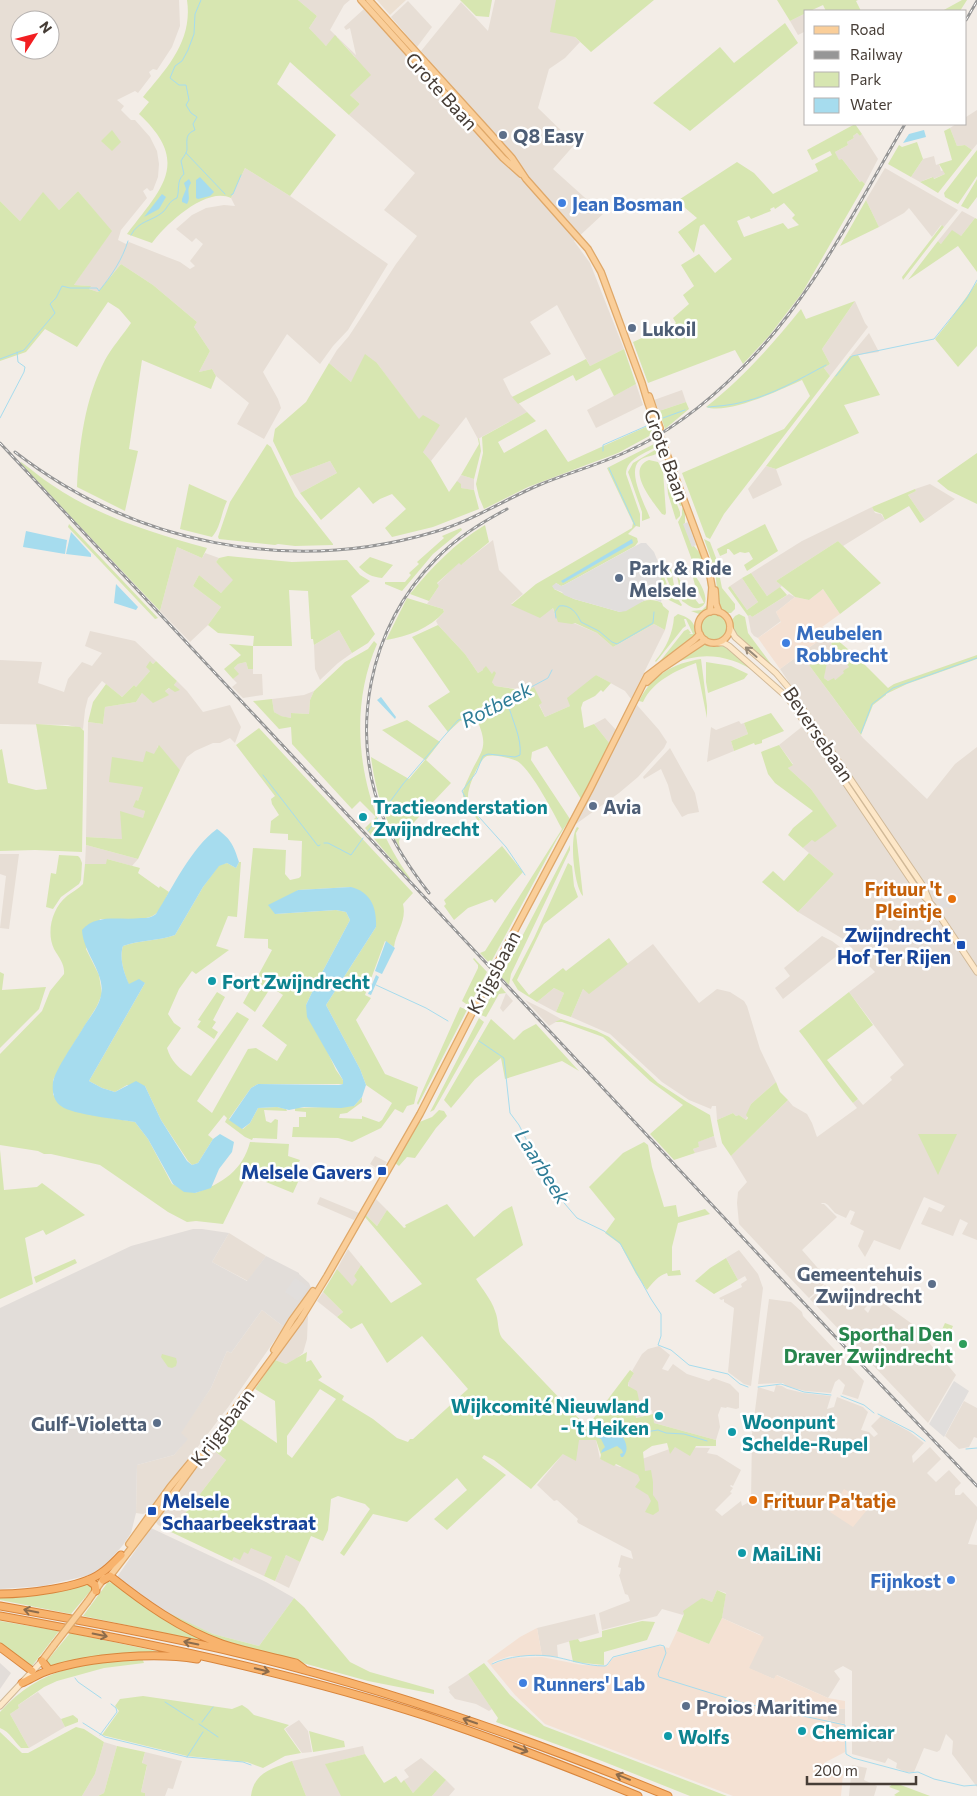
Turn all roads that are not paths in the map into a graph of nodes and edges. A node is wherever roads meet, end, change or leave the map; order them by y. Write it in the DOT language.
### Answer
graph roads {
  1 [pos="361,0"];
  2 [pos="369,0"];
  3 [pos="526,179"];
  4 [pos="695,524"];
  5 [pos="710,612"];
  6 [pos="719,612"];
  7 [pos="730,628"];
  8 [pos="700,634"];
  9 [pos="704,640"];
  10 [pos="719,643"];
  11 [pos="642,687"];
  12 [pos="895,852"];
  13 [pos="977,972"];
  14 [pos="173,1489"];
  15 [pos="160,1501"];
  16 [pos="150,1524"];
  17 [pos="121,1555"];
  18 [pos="106,1578"];
  19 [pos="88,1580"];
  20 [pos="96,1591"];
  21 [pos="0,1594"];
  22 [pos="0,1606"];
  23 [pos="0,1616"];
  24 [pos="0,1647"];
  25 [pos="215,1659"];
  26 [pos="42,1661"];
  27 [pos="49,1670"];
  28 [pos="32,1671"];
  29 [pos="306,1671"];
  30 [pos="22,1684"];
  31 [pos="0,1706"];
  32 [pos="604,1782"];
  33 [pos="627,1796"];
  34 [pos="638,1796"];
  35 [pos="668,1796"];
  1 -- 3 [label="main road, Grote Baan"];
  2 -- 3 [label="main road, Grote Baan"];
  3 -- 4 [label="main road, Grote Baan"];
  4 -- 5 [label="main road"];
  4 -- 6 [label="main road"];
  5 -- 6 [label="main road"];
  5 -- 8 [label="main road"];
  6 -- 7 [label="main road"];
  7 -- 10 [label="main road"];
  12 -- 7 [label="main road, Beversebaan, one-way"];
  8 -- 9 [label="main road"];
  8 -- 11 [label="main road, Krijgsbaan"];
  9 -- 10 [label="main road"];
  9 -- 11 [label="main road, Krijgsbaan"];
  10 -- 12 [label="main road, Beversebaan"];
  11 -- 14 [label="main road, Krijgsbaan, bridge"];
  12 -- 13 [label="main road"];
  14 -- 15 [label="main road, Krijgsbaan"];
  14 -- 16 [label="main road, Krijgsbaan"];
  15 -- 16 [label="main road"];
  15 -- 17 [label="main road, Krijgsbaan"];
  16 -- 18 [label="main road, Krijgsbaan"];
  17 -- 18 [label="main road, Krijgsbaan"];
  17 -- 19 [label="highway"];
  18 -- 20 [label="main road, Krijgsbaan"];
  18 -- 29 [label="highway"];
  19 -- 20 [label="highway"];
  19 -- 21 [label="highway"];
  20 -- 26 [label="main road, Krijgsbaan, bridge"];
  29 -- 22 [label="highway, one-way"];
  23 -- 25 [label="highway, one-way"];
  24 -- 28 [label="highway"];
  25 -- 27 [label="highway"];
  25 -- 32 [label="highway, one-way"];
  26 -- 27 [label="highway"];
  26 -- 28 [label="main road, Krijgsbaan"];
  27 -- 30 [label="highway"];
  28 -- 30 [label="main road, Krijgsbaan"];
  35 -- 29 [label="highway, one-way"];
  30 -- 31 [label="main road, Krijgsbaan"];
  32 -- 33 [label="highway"];
  32 -- 34 [label="highway"];
}
